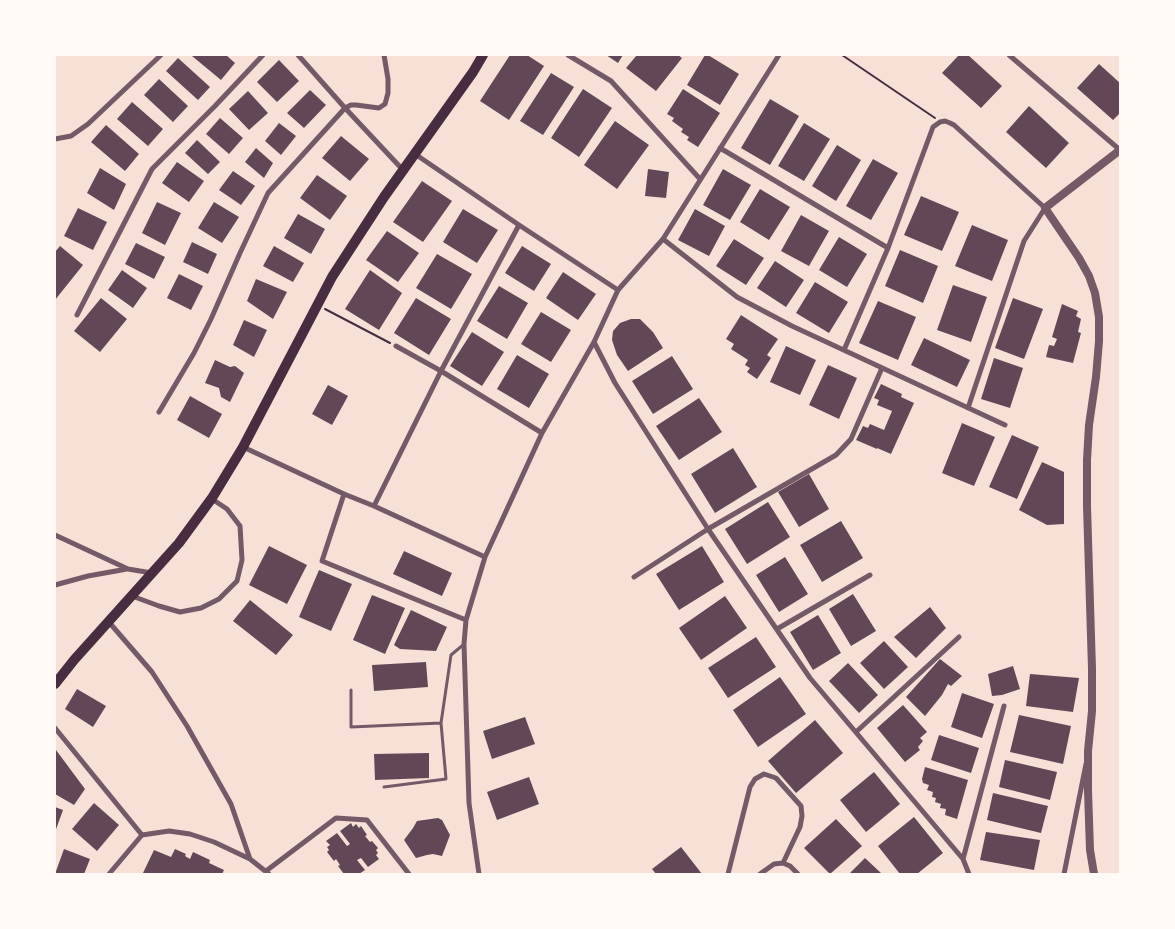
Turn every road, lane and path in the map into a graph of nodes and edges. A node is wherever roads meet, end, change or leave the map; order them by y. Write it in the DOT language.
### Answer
graph roads {
  1 [pos="161,55"];
  2 [pos="263,55"];
  3 [pos="298,55"];
  4 [pos="384,55"];
  5 [pos="483,55"];
  6 [pos="568,55"];
  7 [pos="779,55"];
  8 [pos="842,55"];
  9 [pos="1009,55"];
  10 [pos="345,108"];
  11 [pos="940,122"];
  12 [pos="55,139"];
  13 [pos="720,148"];
  14 [pos="1120,150"];
  15 [pos="415,154"];
  16 [pos="403,170"];
  17 [pos="700,179"];
  18 [pos="1045,208"];
  19 [pos="519,225"];
  20 [pos="663,239"];
  21 [pos="888,248"];
  22 [pos="618,290"];
  23 [pos="317,304"];
  24 [pos="77,315"];
  25 [pos="594,342"];
  26 [pos="396,346"];
  27 [pos="844,350"];
  28 [pos="882,368"];
  29 [pos="441,371"];
  30 [pos="968,408"];
  31 [pos="159,412"];
  32 [pos="1005,425"];
  33 [pos="542,433"];
  34 [pos="242,447"];
  35 [pos="344,494"];
  36 [pos="212,498"];
  37 [pos="374,506"];
  38 [pos="708,529"];
  39 [pos="55,535"];
  40 [pos="485,557"];
  41 [pos="128,569"];
  42 [pos="152,573"];
  43 [pos="870,575"];
  44 [pos="634,577"];
  45 [pos="55,584"];
  46 [pos="132,596"];
  47 [pos="466,620"];
  48 [pos="108,621"];
  49 [pos="777,629"];
  50 [pos="959,637"];
  51 [pos="464,644"];
  52 [pos="55,684"];
  53 [pos="350,690"];
  54 [pos="1004,706"];
  55 [pos="441,723"];
  56 [pos="55,728"];
  57 [pos="856,732"];
  58 [pos="1088,751"];
  59 [pos="384,787"];
  60 [pos="142,835"];
  61 [pos="250,859"];
  62 [pos="963,859"];
  63 [pos="783,863"];
  64 [pos="267,872"];
  65 [pos="109,874"];
  66 [pos="409,874"];
  67 [pos="479,874"];
  68 [pos="728,874"];
  69 [pos="760,874"];
  70 [pos="798,874"];
  71 [pos="969,874"];
  72 [pos="1064,874"];
  73 [pos="1094,874"];
  1 -- 12 [label="street"];
  2 -- 24 [label="street"];
  3 -- 10 [label="street"];
  4 -- 10 [label="street"];
  5 -- 15 [label="main road"];
  6 -- 17 [label="street"];
  7 -- 13 [label="street"];
  8 -- 11 [label="path"];
  9 -- 14 [label="street"];
  10 -- 16 [label="street"];
  10 -- 31 [label="street"];
  11 -- 18 [label="street"];
  11 -- 21 [label="street"];
  13 -- 17 [label="street"];
  13 -- 21 [label="street"];
  14 -- 18 [label="street"];
  15 -- 16 [label="main road"];
  15 -- 19 [label="street"];
  16 -- 23 [label="main road"];
  17 -- 20 [label="street"];
  18 -- 30 [label="street"];
  18 -- 58 [label="street"];
  19 -- 22 [label="street"];
  19 -- 29 [label="street"];
  20 -- 22 [label="street"];
  20 -- 27 [label="street"];
  21 -- 27 [label="street"];
  22 -- 25 [label="street"];
  23 -- 26 [label="path"];
  23 -- 34 [label="main road"];
  25 -- 33 [label="street"];
  25 -- 38 [label="street"];
  26 -- 29 [label="street"];
  27 -- 28 [label="street"];
  28 -- 30 [label="street"];
  28 -- 38 [label="street"];
  29 -- 33 [label="street"];
  29 -- 37 [label="street"];
  30 -- 32 [label="street"];
  33 -- 40 [label="street"];
  34 -- 35 [label="street"];
  34 -- 36 [label="main road"];
  35 -- 37 [label="street"];
  35 -- 47 [label="street"];
  36 -- 42 [label="main road"];
  36 -- 46 [label="street"];
  37 -- 40 [label="street"];
  38 -- 44 [label="street"];
  38 -- 49 [label="street"];
  39 -- 41 [label="street"];
  40 -- 47 [label="street"];
  41 -- 42 [label="street"];
  41 -- 45 [label="street"];
  42 -- 46 [label="main road"];
  43 -- 49 [label="street"];
  46 -- 48 [label="main road"];
  47 -- 51 [label="street"];
  48 -- 52 [label="main road"];
  48 -- 61 [label="street"];
  49 -- 57 [label="street"];
  50 -- 57 [label="street"];
  51 -- 55 [label="lane"];
  51 -- 67 [label="street"];
  53 -- 55 [label="lane"];
  54 -- 62 [label="street"];
  55 -- 59 [label="lane"];
  56 -- 60 [label="street"];
  57 -- 62 [label="street"];
  58 -- 72 [label="street"];
  58 -- 73 [label="street"];
  60 -- 61 [label="street"];
  60 -- 65 [label="street"];
  61 -- 64 [label="street"];
  62 -- 71 [label="street"];
  63 -- 68 [label="street"];
  63 -- 69 [label="street"];
  63 -- 70 [label="street"];
  64 -- 66 [label="street"];
}
